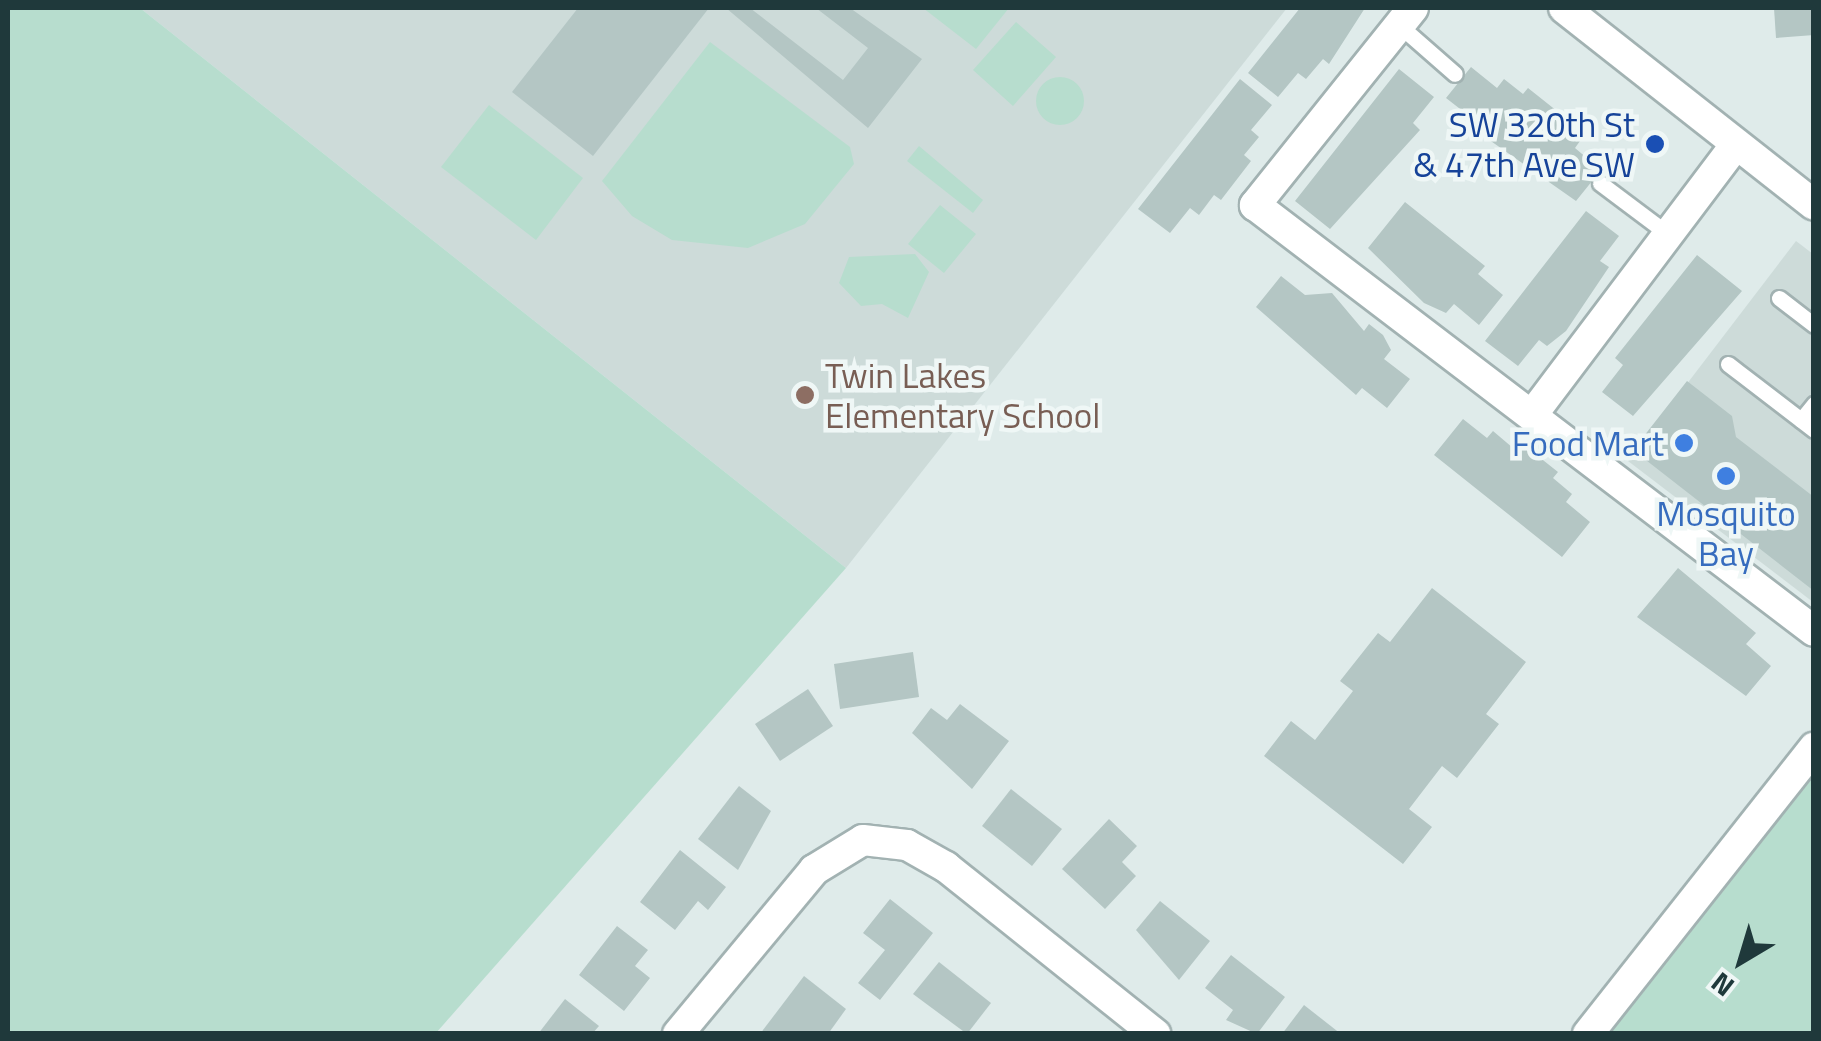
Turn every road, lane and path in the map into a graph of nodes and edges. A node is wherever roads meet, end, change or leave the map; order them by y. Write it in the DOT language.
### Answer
graph roads {
  1 [pos="1564,8"];
  2 [pos="1406,16"];
  3 [pos="1455,74"];
  4 [pos="1736,144"];
  5 [pos="1600,183"];
  6 [pos="1814,204"];
  7 [pos="1668,234"];
  8 [pos="1779,298"];
  9 [pos="1814,325"];
  10 [pos="1728,364"];
  11 [pos="1814,404"];
  12 [pos="1532,414"];
  13 [pos="1807,425"];
  14 [pos="1814,630"];
  15 [pos="1814,748"];
  16 [pos="678,1034"];
  17 [pos="1155,1034"];
  18 [pos="1588,1034"];
  1 -- 4 [label="street"];
  2 -- 3 [label="lane"];
  2 -- 12 [label="street"];
  4 -- 6 [label="street"];
  4 -- 7 [label="street"];
  5 -- 7 [label="lane"];
  7 -- 12 [label="street"];
  8 -- 9 [label="lane"];
  10 -- 13 [label="lane"];
  11 -- 13 [label="lane"];
  12 -- 14 [label="street"];
  15 -- 18 [label="street"];
  16 -- 17 [label="street"];
}
